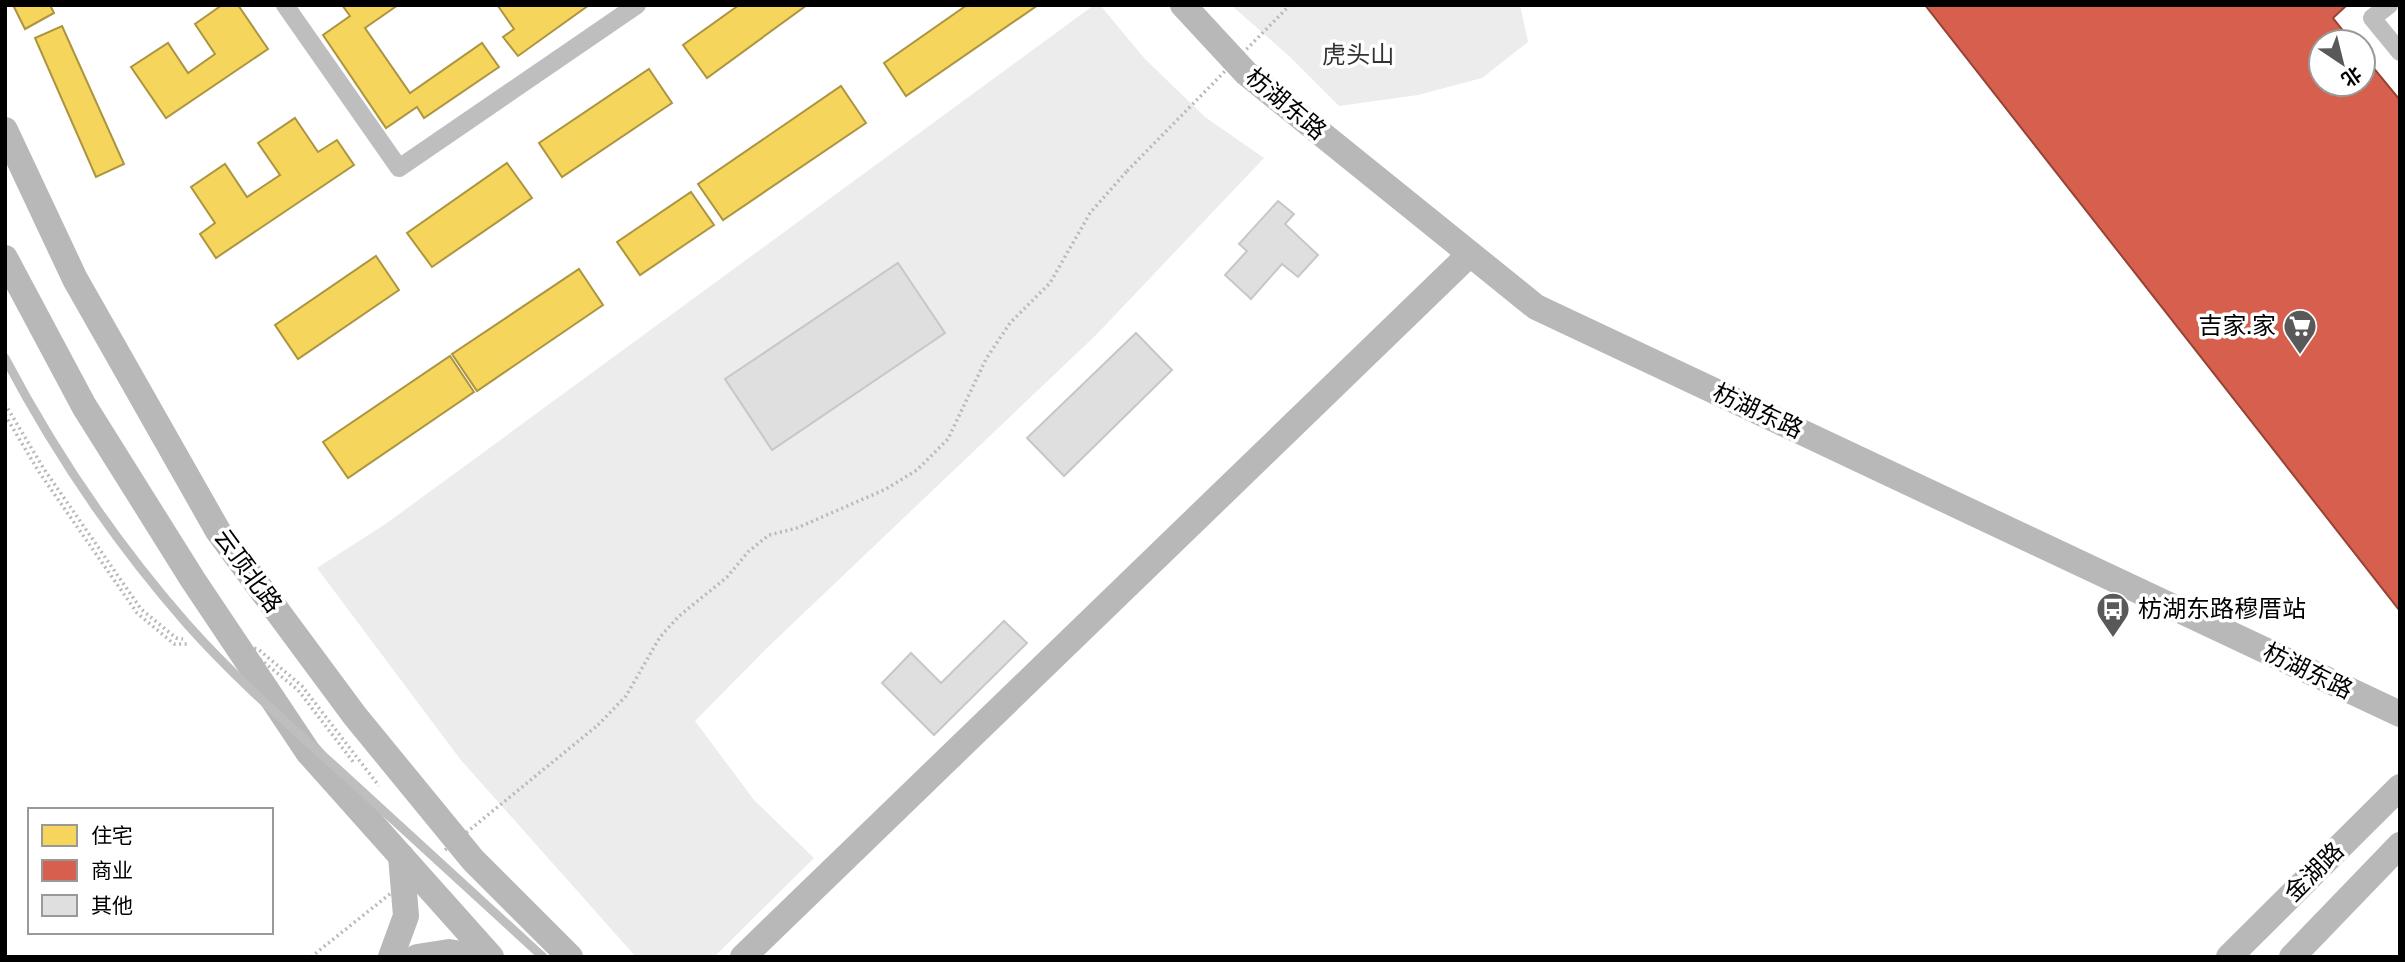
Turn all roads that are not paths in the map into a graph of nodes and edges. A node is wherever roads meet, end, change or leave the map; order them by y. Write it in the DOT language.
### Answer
graph roads {
  1 [pos="285,5"];
  2 [pos="637,5"];
  3 [pos="1183,5"];
  4 [pos="2389,5"];
  5 [pos="2400,52"];
  6 [pos="5,130"];
  7 [pos="1471,254"];
  8 [pos="5,258"];
  9 [pos="5,358"];
  10 [pos="2400,715"];
  11 [pos="2400,787"];
  12 [pos="2400,845"];
  13 [pos="401,856"];
  14 [pos="391,957"];
  15 [pos="417,957"];
  16 [pos="482,957"];
  17 [pos="491,957"];
  18 [pos="543,957"];
  19 [pos="570,957"];
  20 [pos="743,957"];
  21 [pos="2229,957"];
  22 [pos="2292,957"];
  1 -- 2 [label="street"];
  3 -- 7 [label="street, 枋湖东路"];
  4 -- 5 [label="street"];
  6 -- 19 [label="street, 云顶北路"];
  7 -- 10 [label="street, 枋湖东路"];
  7 -- 20 [label="street"];
  8 -- 13 [label="street, 云顶北路"];
  9 -- 18 [label="lane, bridge"];
  11 -- 21 [label="street, 金湖路"];
  12 -- 22 [label="street, 金湖路"];
  13 -- 14 [label="street"];
  13 -- 17 [label="street, 云顶北路"];
  15 -- 16 [label="street"];
}
